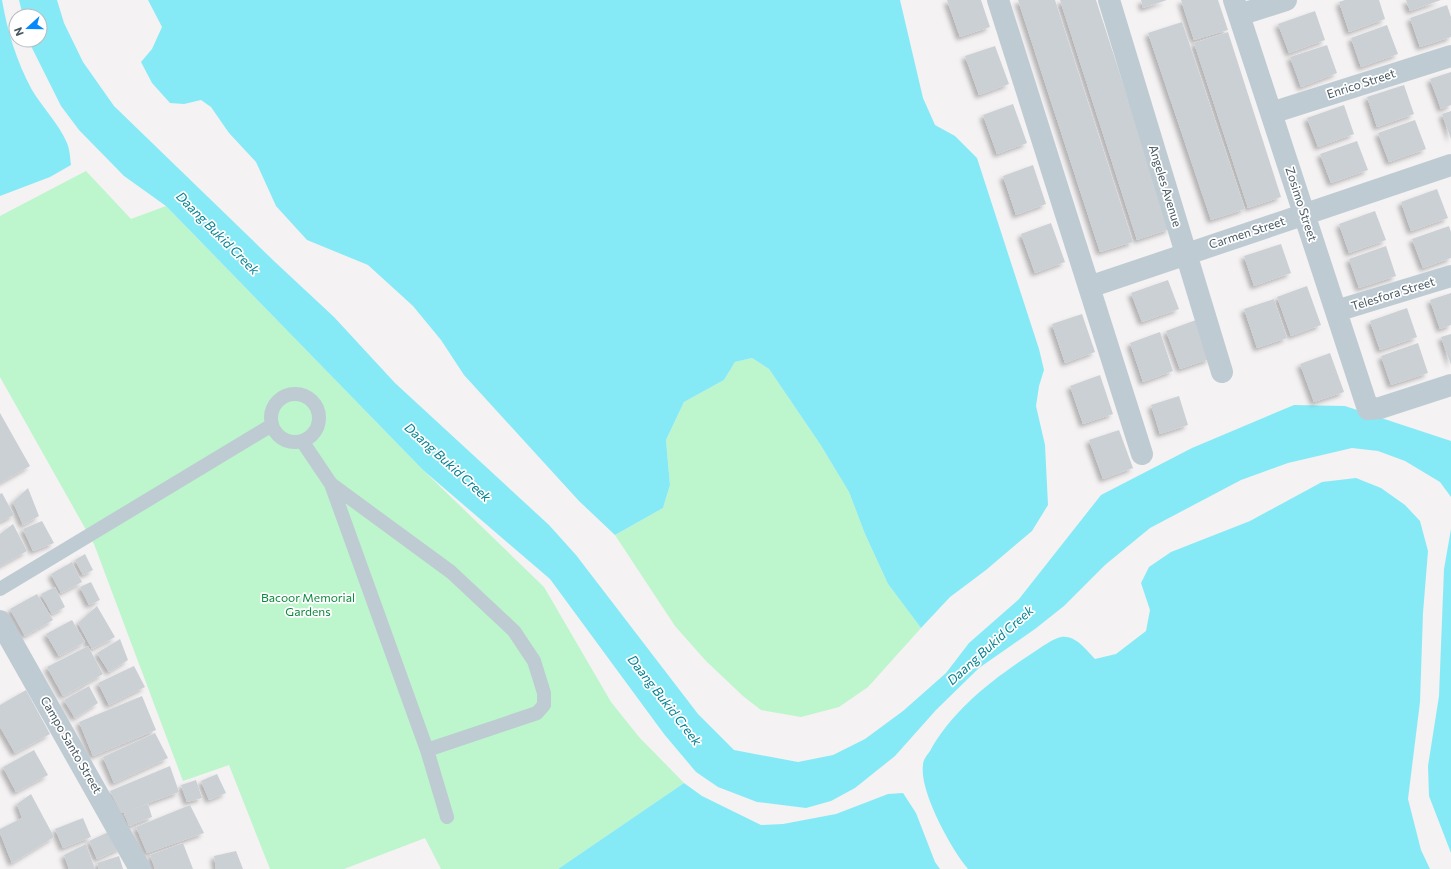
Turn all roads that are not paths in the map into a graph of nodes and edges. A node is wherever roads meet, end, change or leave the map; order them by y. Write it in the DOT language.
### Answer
graph roads {
  1 [pos="998,0"];
  2 [pos="1109,0"];
  3 [pos="1286,0"];
  4 [pos="1236,8"];
  5 [pos="1451,56"];
  6 [pos="1271,113"];
  7 [pos="1451,165"];
  8 [pos="1304,214"];
  9 [pos="1186,254"];
  10 [pos="1451,276"];
  11 [pos="1090,286"];
  12 [pos="1336,311"];
  13 [pos="1222,372"];
  14 [pos="1451,385"];
  15 [pos="272,425"];
  16 [pos="302,442"];
  17 [pos="1142,454"];
  18 [pos="331,484"];
  19 [pos="0,589"];
  20 [pos="0,621"];
  21 [pos="427,750"];
  22 [pos="447,817"];
  23 [pos="140,869"];
  1 -- 11 [label="street"];
  2 -- 9 [label="street, Angeles Avenue"];
  3 -- 4 [label="street"];
  4 -- 6 [label="street, Zosimo Street"];
  5 -- 6 [label="street, Enrico Street"];
  6 -- 8 [label="street, Zosimo Street"];
  7 -- 8 [label="street, Carmen Street"];
  8 -- 9 [label="street, Carmen Street"];
  8 -- 12 [label="street, Zosimo Street"];
  9 -- 11 [label="street, Carmen Street"];
  9 -- 13 [label="street, Angeles Avenue"];
  10 -- 12 [label="street, Telesfora Street"];
  11 -- 17 [label="street"];
  12 -- 14 [label="street, Zosimo Street"];
  15 -- 16 [label="lane"];
  15 -- 16 [label="lane"];
  15 -- 19 [label="lane"];
  16 -- 18 [label="lane"];
  18 -- 21 [label="lane"];
  18 -- 21 [label="lane"];
  20 -- 23 [label="street, Campo Santo Street"];
  21 -- 22 [label="lane"];
}
